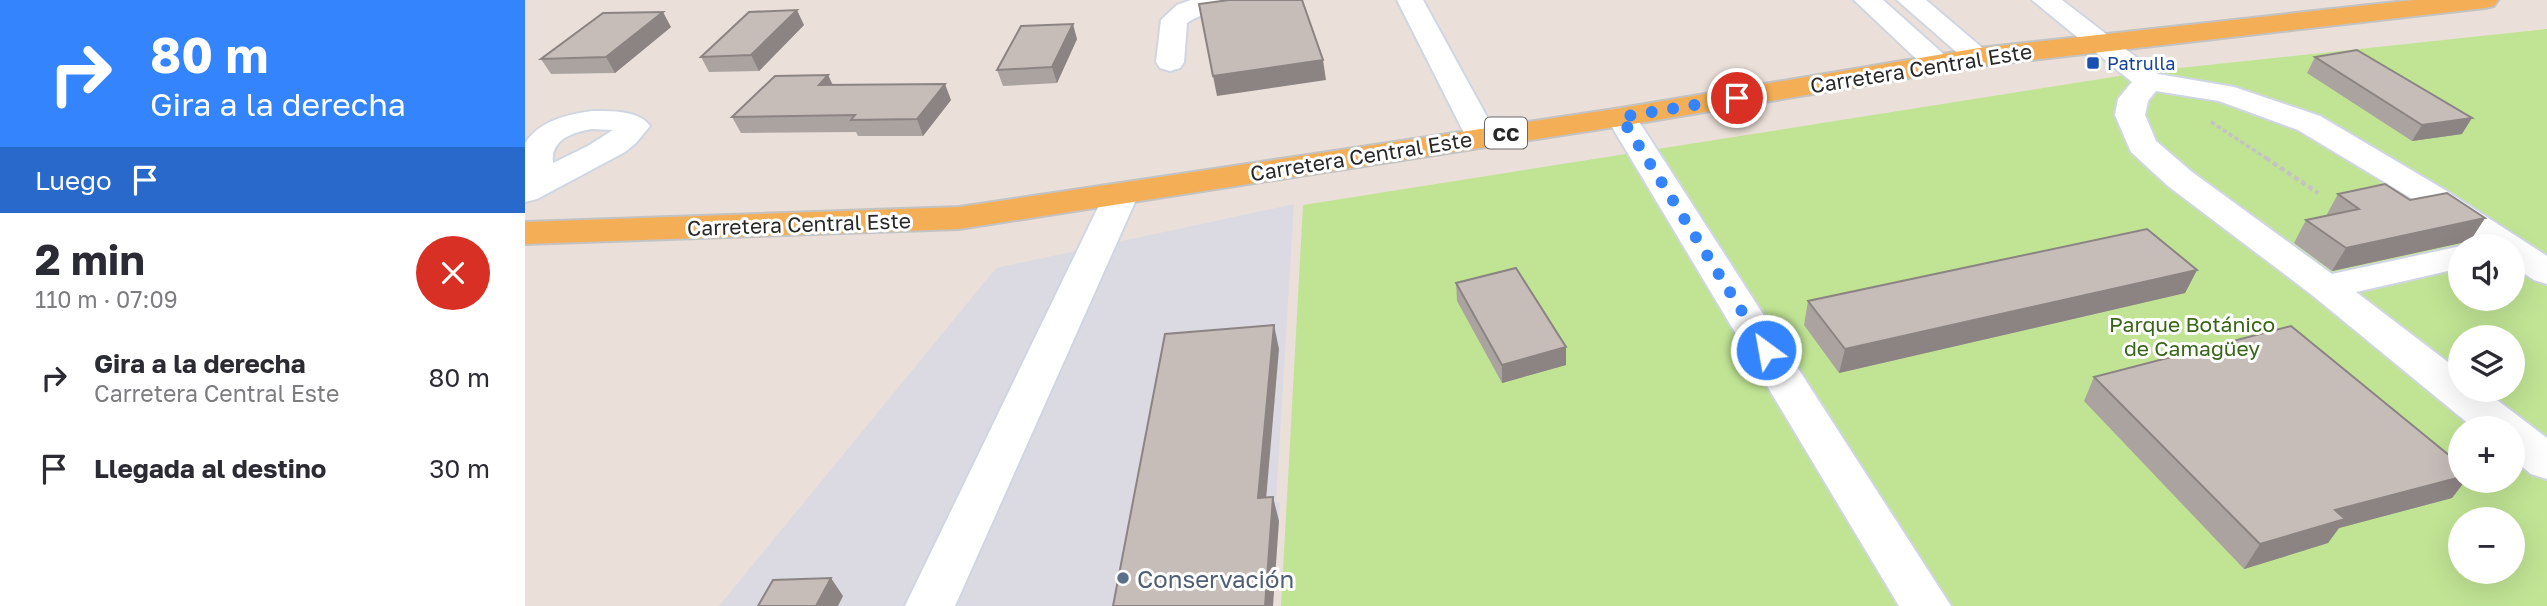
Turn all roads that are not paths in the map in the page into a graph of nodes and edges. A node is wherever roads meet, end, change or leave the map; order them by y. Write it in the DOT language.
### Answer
graph roads {
  1 [pos="1215,0"];
  2 [pos="1410,0"];
  3 [pos="1867,0"];
  4 [pos="1910,0"];
  5 [pos="2048,0"];
  6 [pos="2482,0"];
  7 [pos="2097,43"];
  8 [pos="1979,57"];
  9 [pos="1170,62"];
  10 [pos="1938,64"];
  11 [pos="2149,81"];
  12 [pos="1621,117"];
  13 [pos="1482,137"];
  14 [pos="1122,193"];
  15 [pos="525,233"];
  16 [pos="2488,234"];
  17 [pos="2525,258"];
  18 [pos="2448,260"];
  19 [pos="2547,272"];
  20 [pos="2325,287"];
  21 [pos="2489,416"];
  22 [pos="2525,445"];
  23 [pos="2547,462"];
  24 [pos="930,606"];
  25 [pos="1926,606"];
  1 -- 9 [label="street"];
  2 -- 13 [label="street"];
  3 -- 10 [label="street"];
  4 -- 8 [label="street"];
  5 -- 7 [label="street"];
  6 -- 7 [label="main road, Carretera Central Este / CC"];
  7 -- 8 [label="main road, Carretera Central Este / CC"];
  7 -- 11 [label="street"];
  8 -- 10 [label="main road, Carretera Central Este / CC"];
  10 -- 12 [label="main road, Carretera Central Este / CC"];
  11 -- 16 [label="street"];
  11 -- 20 [label="street"];
  12 -- 13 [label="main road, Carretera Central Este / CC"];
  12 -- 25 [label="street"];
  13 -- 14 [label="main road, Carretera Central Este / CC"];
  14 -- 15 [label="main road, Carretera Central Este / CC"];
  14 -- 24 [label="street"];
  17 -- 19 [label="street"];
  18 -- 20 [label="street"];
  20 -- 21 [label="street"];
  22 -- 23 [label="street"];
}
